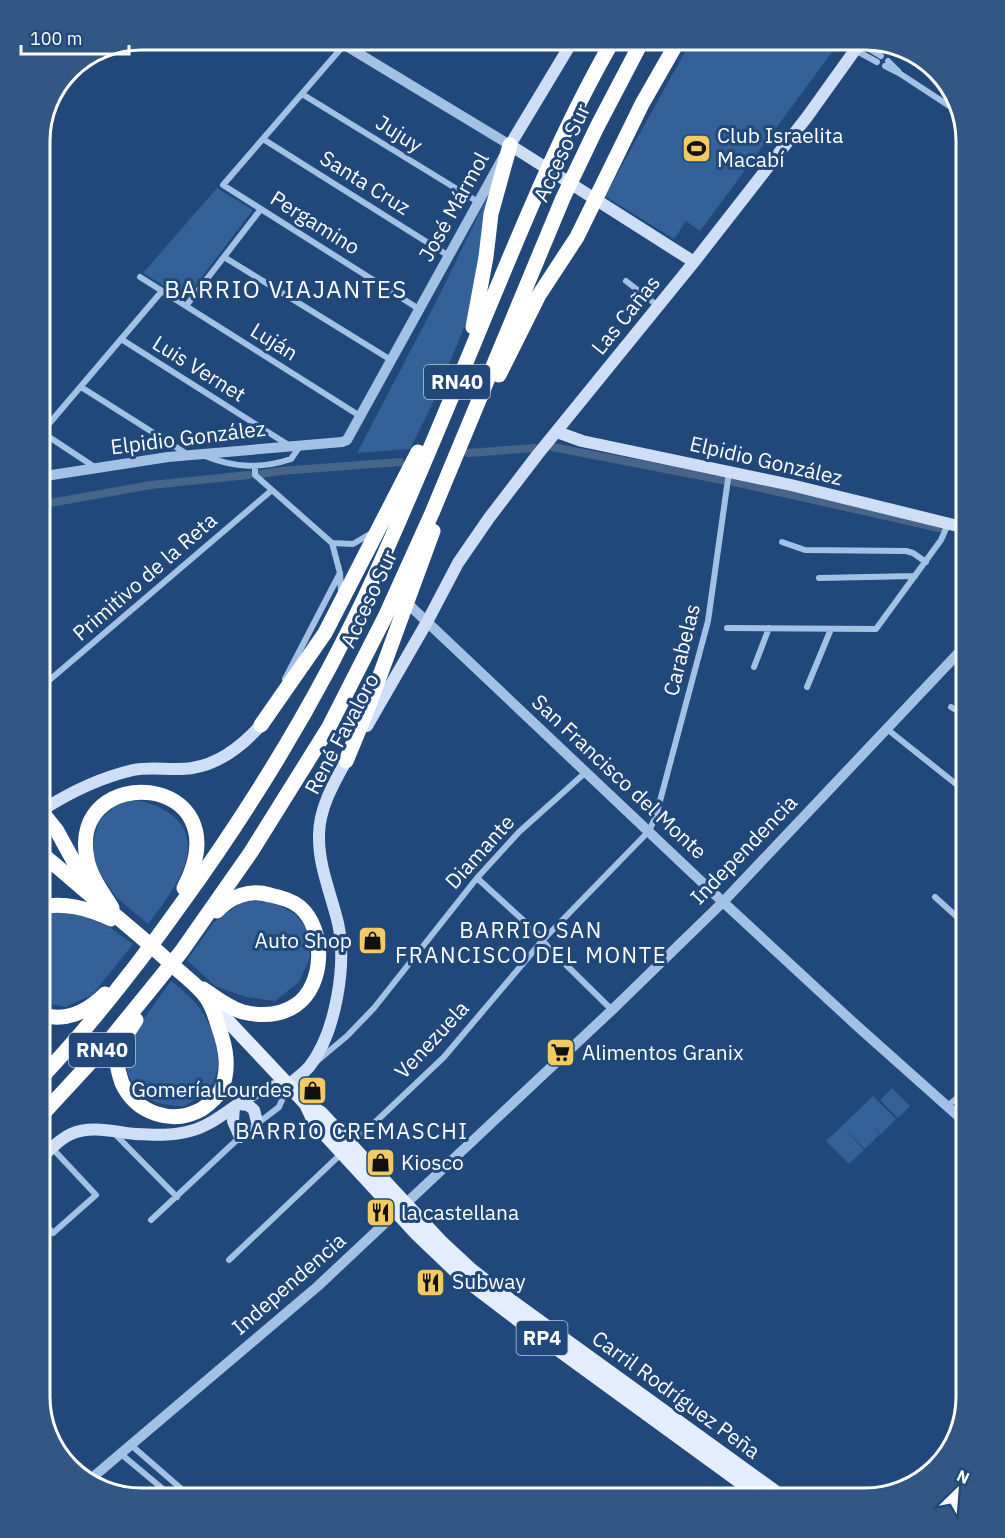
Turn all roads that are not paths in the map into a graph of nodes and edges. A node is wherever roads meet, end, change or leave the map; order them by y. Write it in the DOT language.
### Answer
graph roads {
  1 [pos="340,50"];
  2 [pos="352,50"];
  3 [pos="568,50"];
  4 [pos="608,50"];
  5 [pos="637,50"];
  6 [pos="673,50"];
  7 [pos="857,50"];
  8 [pos="864,50"];
  9 [pos="870,50"];
  10 [pos="873,52"];
  11 [pos="869,59"];
  12 [pos="886,63"];
  13 [pos="302,94"];
  14 [pos="949,106"];
  15 [pos="263,139"];
  16 [pos="510,145"];
  17 [pos="597,199"];
  18 [pos="478,202"];
  19 [pos="261,209"];
  20 [pos="449,256"];
  21 [pos="224,257"];
  22 [pos="694,262"];
  23 [pos="140,277"];
  24 [pos="626,281"];
  25 [pos="162,291"];
  26 [pos="186,306"];
  27 [pos="658,306"];
  28 [pos="419,309"];
  29 [pos="121,339"];
  30 [pos="391,360"];
  31 [pos="463,371"];
  32 [pos="81,387"];
  33 [pos="453,390"];
  34 [pos="360,416"];
  35 [pos="50,421"];
  36 [pos="557,432"];
  37 [pos="50,437"];
  38 [pos="342,442"];
  39 [pos="295,446"];
  40 [pos="458,452"];
  41 [pos="199,454"];
  42 [pos="187,455"];
  43 [pos="255,467"];
  44 [pos="96,468"];
  45 [pos="729,472"];
  46 [pos="50,475"];
  47 [pos="272,490"];
  48 [pos="384,518"];
  49 [pos="948,524"];
  50 [pos="956,526"];
  51 [pos="782,542"];
  52 [pos="332,543"];
  53 [pos="926,562"];
  54 [pos="340,573"];
  55 [pos="915,576"];
  56 [pos="819,578"];
  57 [pos="407,603"];
  58 [pos="341,605"];
  59 [pos="426,622"];
  60 [pos="727,628"];
  61 [pos="769,628"];
  62 [pos="831,629"];
  63 [pos="956,656"];
  64 [pos="754,667"];
  65 [pos="50,680"];
  66 [pos="807,687"];
  67 [pos="951,707"];
  68 [pos="956,710"];
  69 [pos="261,725"];
  70 [pos="887,729"];
  71 [pos="346,761"];
  72 [pos="586,771"];
  73 [pos="956,784"];
  74 [pos="50,805"];
  75 [pos="50,823"];
  76 [pos="648,831"];
  77 [pos="50,860"];
  78 [pos="50,873"];
  79 [pos="477,878"];
  80 [pos="935,897"];
  81 [pos="96,900"];
  82 [pos="723,902"];
  83 [pos="50,906"];
  84 [pos="116,916"];
  85 [pos="956,916"];
  86 [pos="135,931"];
  87 [pos="160,934"];
  88 [pos="542,941"];
  89 [pos="181,952"];
  90 [pos="140,960"];
  91 [pos="161,978"];
  92 [pos="188,979"];
  93 [pos="209,1001"];
  94 [pos="612,1010"];
  95 [pos="50,1018"];
  96 [pos="309,1067"];
  97 [pos="50,1068"];
  98 [pos="289,1085"];
  99 [pos="956,1099"];
  100 [pos="237,1105"];
  101 [pos="50,1106"];
  102 [pos="947,1106"];
  103 [pos="956,1114"];
  104 [pos="257,1122"];
  105 [pos="111,1131"];
  106 [pos="240,1137"];
  107 [pos="52,1148"];
  108 [pos="346,1149"];
  109 [pos="177,1197"];
  110 [pos="402,1209"];
  111 [pos="151,1220"];
  112 [pos="50,1231"];
  113 [pos="229,1260"];
  114 [pos="131,1445"];
  115 [pos="121,1454"];
  116 [pos="95,1476"];
  117 [pos="162,1488"];
  118 [pos="180,1488"];
  119 [pos="749,1488"];
  120 [pos="769,1488"];
  1 -- 13 [label="street"];
  2 -- 16 [label="street"];
  3 -- 16 [label="main road"];
  4 -- 31 [label="highway, Acceso Sur / RN40"];
  5 -- 40 [label="highway, Acceso Sur / RN40"];
  6 -- 17 [label="highway"];
  7 -- 22 [label="main road, Las Cañas"];
  8 -- 11 [label="street"];
  9 -- 10 [label="street"];
  10 -- 11 [label="street"];
  10 -- 11 [label="street"];
  12 -- 14 [label="street"];
  13 -- 15 [label="street"];
  13 -- 18 [label="street, Jujuy"];
  15 -- 19 [label="street, Pergamino"];
  15 -- 20 [label="street, Santa Cruz"];
  16 -- 17 [label="main road"];
  16 -- 18 [label="street, José Mármol"];
  16 -- 31 [label="highway"];
  17 -- 22 [label="main road"];
  17 -- 40 [label="highway"];
  18 -- 20 [label="street, José Mármol"];
  19 -- 21 [label="street"];
  19 -- 28 [label="street, Pergamino"];
  20 -- 28 [label="street, José Mármol"];
  21 -- 26 [label="street"];
  21 -- 30 [label="street"];
  22 -- 27 [label="main road, Las Cañas"];
  23 -- 25 [label="street, Luján"];
  24 -- 27 [label="street"];
  25 -- 26 [label="street, Luján"];
  25 -- 29 [label="street"];
  26 -- 34 [label="street, Luján"];
  27 -- 36 [label="main road, Las Cañas"];
  28 -- 30 [label="street, José Mármol"];
  29 -- 32 [label="street"];
  29 -- 39 [label="street, Luis Vernet"];
  30 -- 34 [label="street, José Mármol"];
  31 -- 33 [label="highway, Acceso Sur / RN40"];
  32 -- 35 [label="street"];
  32 -- 42 [label="street"];
  33 -- 48 [label="highway"];
  33 -- 87 [label="highway, Acceso Sur / RN40"];
  34 -- 38 [label="street, José Mármol"];
  36 -- 45 [label="main road, Elpidio González"];
  36 -- 59 [label="main road, Las Cañas"];
  37 -- 44 [label="street"];
  38 -- 39 [label="street, Elpidio González"];
  39 -- 41 [label="street, Elpidio González"];
  39 -- 43 [label="street"];
  40 -- 57 [label="highway"];
  40 -- 89 [label="highway, Acceso Sur / RN40"];
  41 -- 42 [label="street, Elpidio González"];
  41 -- 43 [label="street"];
  42 -- 44 [label="street, Elpidio González"];
  43 -- 47 [label="street"];
  44 -- 46 [label="street, Elpidio González"];
  45 -- 49 [label="main road, Elpidio González"];
  45 -- 76 [label="street, Carabelas"];
  47 -- 52 [label="street"];
  47 -- 65 [label="street, Primitivo de la Reta"];
  48 -- 52 [label="street"];
  48 -- 58 [label="highway"];
  49 -- 50 [label="main road, Elpidio González"];
  49 -- 53 [label="street"];
  51 -- 53 [label="street"];
  52 -- 54 [label="street"];
  53 -- 55 [label="street"];
  54 -- 58 [label="street"];
  54 -- 69 [label="street"];
  55 -- 56 [label="street"];
  55 -- 62 [label="street"];
  57 -- 59 [label="street, San Francisco del Monte"];
  57 -- 71 [label="highway"];
  58 -- 69 [label="highway"];
  59 -- 71 [label="main road, René Favaloro"];
  59 -- 72 [label="street, San Francisco del Monte"];
  60 -- 61 [label="street"];
  61 -- 62 [label="street"];
  61 -- 64 [label="street"];
  62 -- 66 [label="street"];
  63 -- 70 [label="street, Independencia"];
  67 -- 68 [label="street"];
  69 -- 74 [label="main road"];
  70 -- 73 [label="street"];
  70 -- 82 [label="street, Independencia"];
  71 -- 96 [label="main road, René Favaloro"];
  72 -- 76 [label="street, San Francisco del Monte"];
  72 -- 79 [label="street, Diamante"];
  75 -- 81 [label="highway"];
  76 -- 82 [label="street, San Francisco del Monte"];
  76 -- 88 [label="street, Venezuela"];
  77 -- 81 [label="highway"];
  78 -- 81 [label="highway"];
  79 -- 88 [label="street"];
  79 -- 96 [label="street, Diamante"];
  80 -- 85 [label="street"];
  81 -- 84 [label="highway, RP4"];
  82 -- 94 [label="street, Independencia"];
  82 -- 102 [label="street, San Francisco del Monte"];
  83 -- 86 [label="highway"];
  84 -- 86 [label="highway, RP4"];
  84 -- 87 [label="highway"];
  86 -- 92 [label="highway, Carril Rodríguez Peña / RP4"];
  87 -- 90 [label="highway, Acceso Sur / RN40"];
  88 -- 94 [label="street"];
  88 -- 108 [label="street, Venezuela"];
  89 -- 91 [label="highway, Acceso Sur / RN40"];
  89 -- 92 [label="highway"];
  90 -- 95 [label="highway"];
  90 -- 97 [label="highway, Acceso Sur / RN40"];
  91 -- 93 [label="highway"];
  91 -- 101 [label="highway, Acceso Sur / RN40"];
  92 -- 93 [label="highway, Carril Rodríguez Peña / RP4"];
  93 -- 98 [label="main road, Carril Rodríguez Peña / RP4"];
  94 -- 110 [label="street, Independencia"];
  96 -- 98 [label="main road, René Favaloro"];
  98 -- 100 [label="main road"];
  98 -- 104 [label="street"];
  98 -- 108 [label="main road, Carril Rodríguez Peña / RP4"];
  99 -- 102 [label="street"];
  100 -- 104 [label="main road"];
  100 -- 105 [label="main road"];
  100 -- 106 [label="main road"];
  102 -- 103 [label="street, San Francisco del Monte"];
  104 -- 106 [label="street"];
  105 -- 107 [label="main road"];
  105 -- 109 [label="street"];
  106 -- 109 [label="street"];
  107 -- 112 [label="street"];
  108 -- 110 [label="main road, Carril Rodríguez Peña / RP4"];
  108 -- 113 [label="street, Venezuela"];
  109 -- 111 [label="street"];
  110 -- 114 [label="street, Independencia"];
  110 -- 119 [label="main road, Carril Rodríguez Peña / RP4"];
  110 -- 120 [label="main road, Carril Rodríguez Peña / RP4"];
  114 -- 115 [label="street, Independencia"];
  114 -- 118 [label="street"];
  115 -- 116 [label="street, Independencia"];
  115 -- 117 [label="street"];
}
